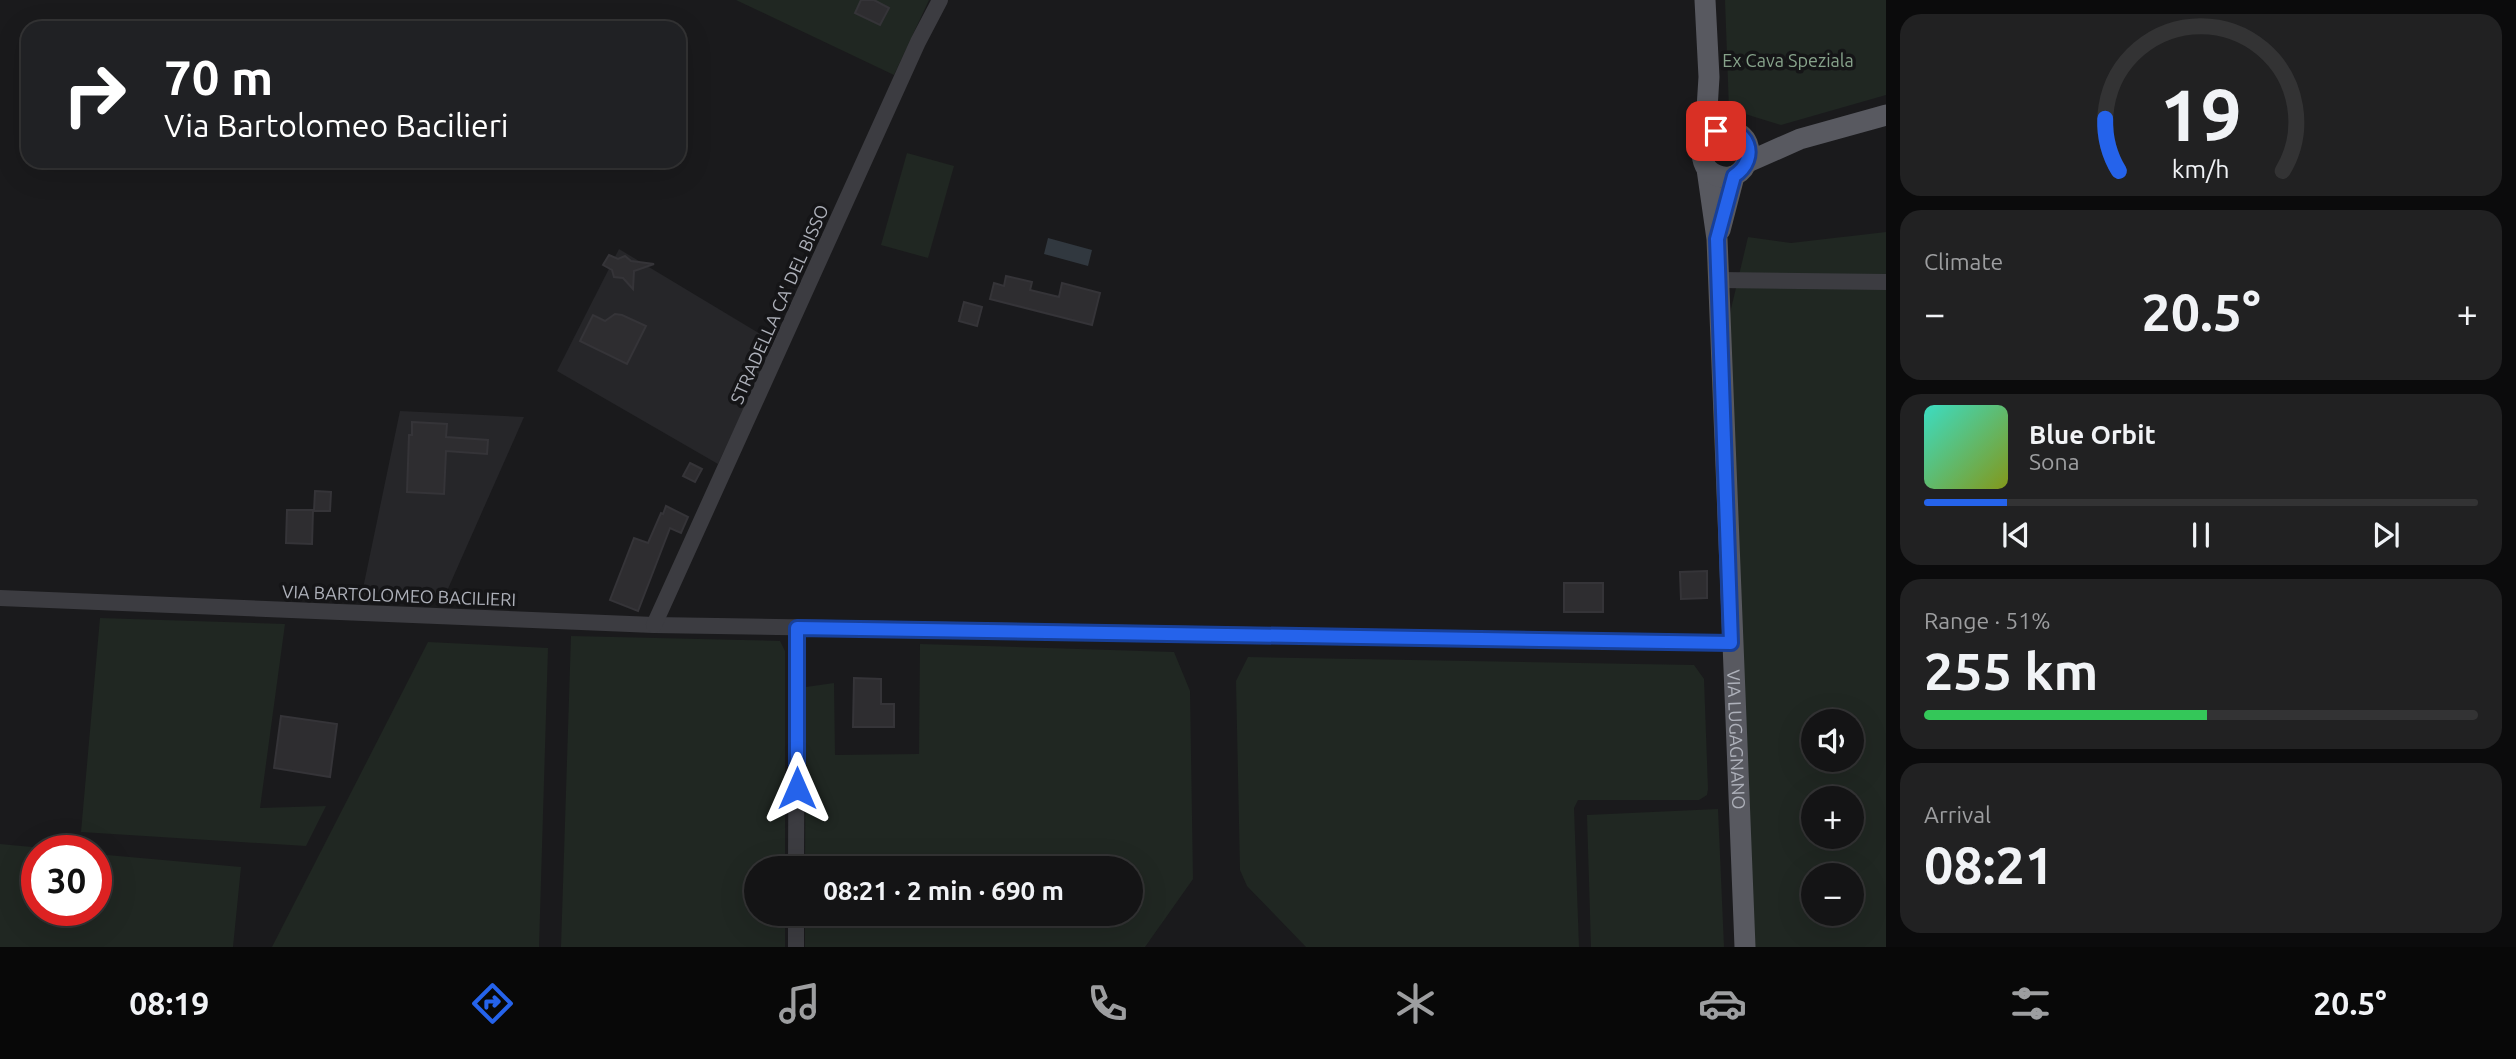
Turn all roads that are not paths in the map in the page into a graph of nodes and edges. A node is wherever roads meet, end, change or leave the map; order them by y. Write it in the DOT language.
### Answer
graph roads {
  1 [pos="940,0"];
  2 [pos="1704,0"];
  3 [pos="1709,77"];
  4 [pos="1886,115"];
  5 [pos="1705,141"];
  6 [pos="1740,153"];
  7 [pos="1707,169"];
  8 [pos="1717,239"];
  9 [pos="1719,280"];
  10 [pos="1886,282"];
  11 [pos="0,598"];
  12 [pos="654,625"];
  13 [pos="797,628"];
  14 [pos="1731,643"];
  15 [pos="796,856"];
  16 [pos="796,926"];
  17 [pos="796,947"];
  18 [pos="1745,947"];
  1 -- 12 [label="street, STRADELLA CA' DEL BISSO"];
  2 -- 3 [label="main road, VIA LUGAGNANO"];
  3 -- 5 [label="main road, VIA LUGAGNANO"];
  3 -- 6 [label="main road, VIA LUGAGNANO"];
  4 -- 6 [label="main road"];
  5 -- 6 [label="main road"];
  5 -- 7 [label="main road, VIA LUGAGNANO"];
  6 -- 7 [label="main road"];
  6 -- 8 [label="main road, VIA LUGAGNANO"];
  7 -- 8 [label="main road, VIA LUGAGNANO"];
  8 -- 9 [label="main road, VIA LUGAGNANO"];
  9 -- 10 [label="street"];
  9 -- 14 [label="main road, VIA LUGAGNANO"];
  11 -- 12 [label="street, VIA BARTOLOMEO BACILIERI"];
  12 -- 13 [label="street, VIA BARTOLOMEO BACILIERI"];
  13 -- 14 [label="street, VIA BARTOLOMEO BACILIERI"];
  13 -- 15 [label="street"];
  14 -- 18 [label="main road, VIA LUGAGNANO"];
  16 -- 17 [label="street"];
}
